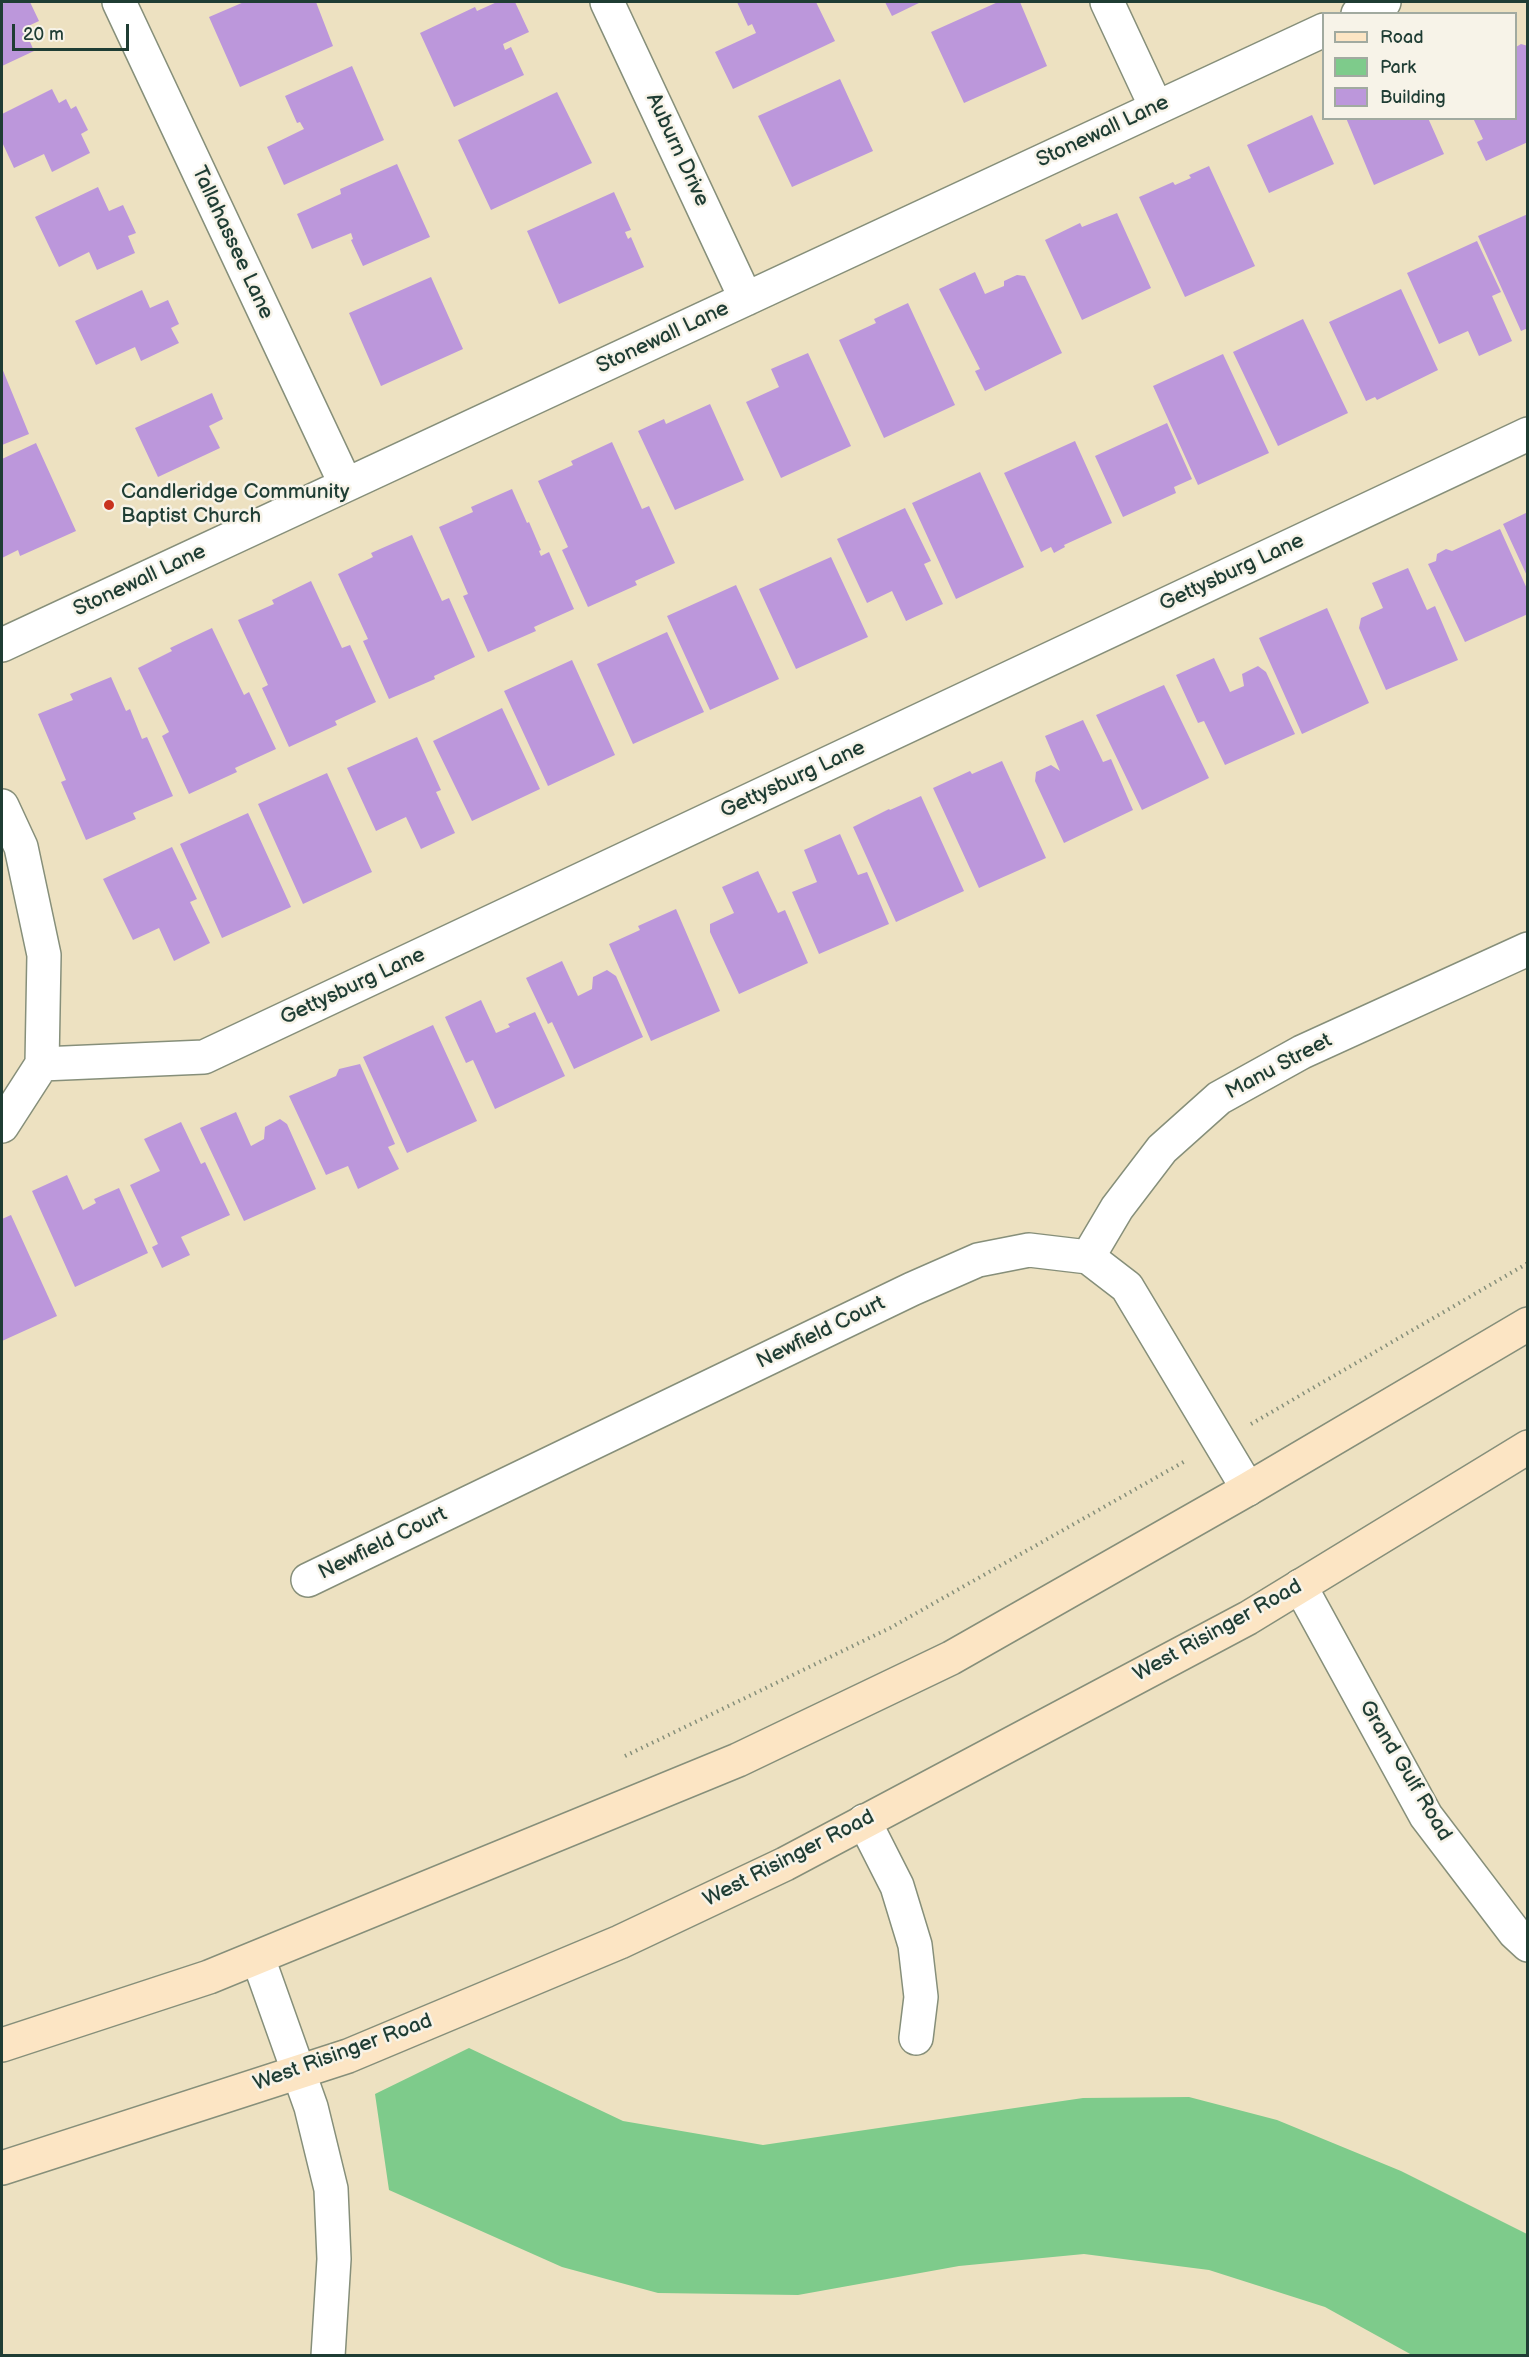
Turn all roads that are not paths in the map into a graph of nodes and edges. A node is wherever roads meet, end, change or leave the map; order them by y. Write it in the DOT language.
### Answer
graph roads {
  1 [pos="118,2"];
  2 [pos="607,2"];
  3 [pos="1107,2"];
  4 [pos="1384,2"];
  5 [pos="1362,12"];
  6 [pos="1322,30"];
  7 [pos="1156,108"];
  8 [pos="746,299"];
  9 [pos="1527,434"];
  10 [pos="346,485"];
  11 [pos="2,645"];
  12 [pos="2,806"];
  13 [pos="1527,949"];
  14 [pos="42,1064"];
  15 [pos="2,1126"];
  16 [pos="1088,1257"];
  17 [pos="1527,1324"];
  18 [pos="1527,1447"];
  19 [pos="1248,1489"];
  20 [pos="308,1580"];
  21 [pos="1300,1586"];
  22 [pos="864,1821"];
  23 [pos="1527,1945"];
  24 [pos="258,1958"];
  25 [pos="916,2038"];
  26 [pos="2,2045"];
  27 [pos="298,2072"];
  28 [pos="2,2168"];
  29 [pos="328,2355"];
  1 -- 10 [label="street, Tallahassee Lane"];
  2 -- 8 [label="street, Auburn Drive"];
  3 -- 7 [label="street"];
  4 -- 5 [label="street"];
  6 -- 7 [label="street, Stonewall Lane"];
  7 -- 8 [label="street, Stonewall Lane"];
  8 -- 10 [label="street, Stonewall Lane"];
  9 -- 14 [label="street, Gettysburg Lane"];
  10 -- 11 [label="street, Stonewall Lane"];
  12 -- 14 [label="street"];
  13 -- 16 [label="street, Manu Street"];
  14 -- 15 [label="street"];
  16 -- 19 [label="street"];
  16 -- 20 [label="street, Newfield Court"];
  17 -- 19 [label="main road"];
  18 -- 21 [label="main road, West Risinger Road"];
  19 -- 24 [label="main road"];
  21 -- 22 [label="main road, West Risinger Road"];
  21 -- 23 [label="street, Grand Gulf Road"];
  22 -- 25 [label="street"];
  22 -- 27 [label="main road, West Risinger Road"];
  24 -- 26 [label="main road"];
  24 -- 27 [label="street"];
  27 -- 28 [label="main road, West Risinger Road"];
  27 -- 29 [label="street"];
}
